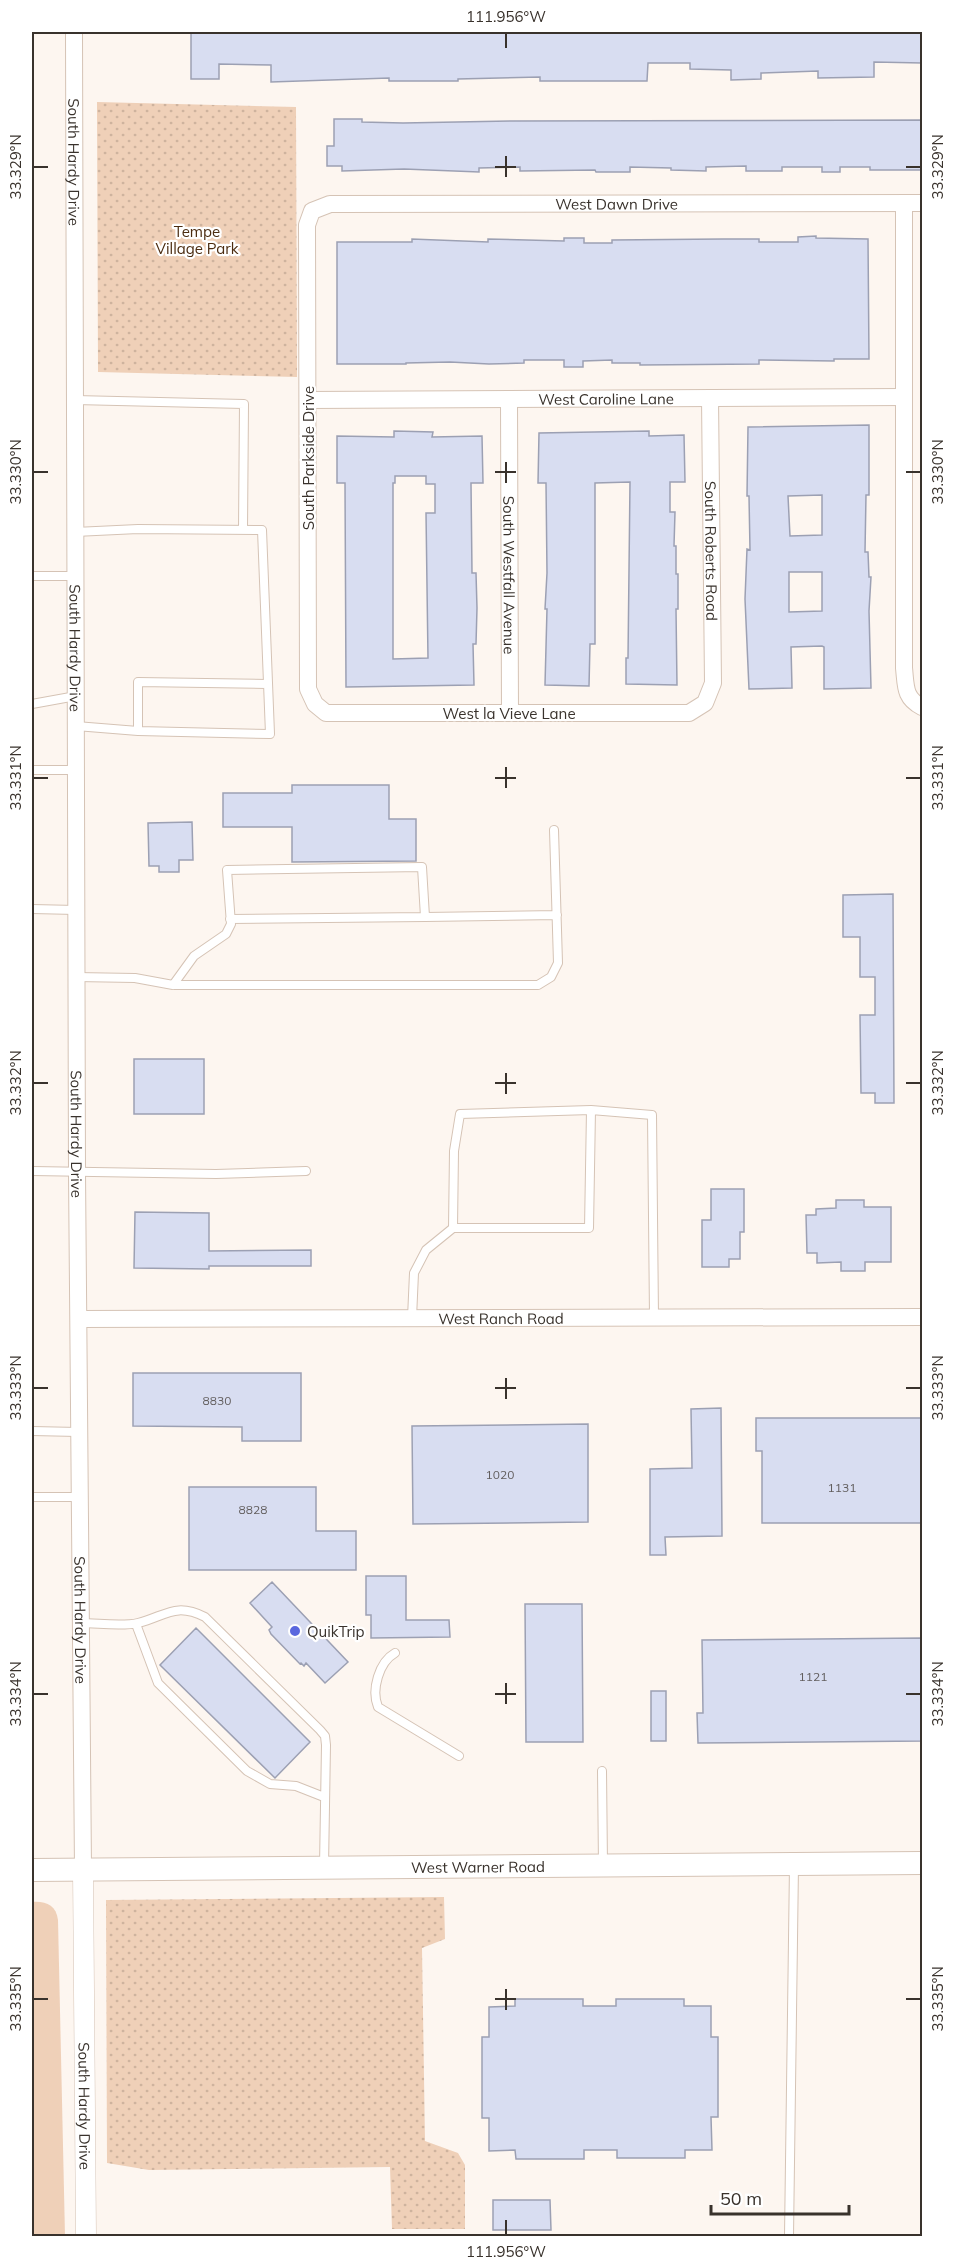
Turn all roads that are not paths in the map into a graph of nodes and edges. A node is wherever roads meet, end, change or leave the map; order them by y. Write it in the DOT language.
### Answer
graph roads {
  1 [pos="74,32"];
  2 [pos="904,203"];
  3 [pos="922,203"];
  4 [pos="312,211"];
  5 [pos="903,397"];
  6 [pos="710,398"];
  7 [pos="509,399"];
  8 [pos="75,400"];
  9 [pos="308,400"];
  10 [pos="243,530"];
  11 [pos="75,532"];
  12 [pos="32,576"];
  13 [pos="75,576"];
  14 [pos="267,684"];
  15 [pos="76,696"];
  16 [pos="705,703"];
  17 [pos="32,704"];
  18 [pos="315,704"];
  19 [pos="918,705"];
  20 [pos="510,714"];
  21 [pos="76,726"];
  22 [pos="138,732"];
  23 [pos="32,770"];
  24 [pos="76,770"];
  25 [pos="555,830"];
  26 [pos="32,909"];
  27 [pos="76,910"];
  28 [pos="557,915"];
  29 [pos="424,917"];
  30 [pos="230,919"];
  31 [pos="76,977"];
  32 [pos="173,985"];
  33 [pos="591,1110"];
  34 [pos="32,1171"];
  35 [pos="306,1171"];
  36 [pos="77,1173"];
  37 [pos="453,1228"];
  38 [pos="654,1317"];
  39 [pos="922,1317"];
  40 [pos="412,1318"];
  41 [pos="79,1319"];
  42 [pos="32,1431"];
  43 [pos="78,1432"];
  44 [pos="32,1497"];
  45 [pos="79,1497"];
  46 [pos="81,1623"];
  47 [pos="136,1624"];
  48 [pos="395,1653"];
  49 [pos="459,1756"];
  50 [pos="602,1771"];
  51 [pos="324,1797"];
  52 [pos="922,1863"];
  53 [pos="794,1864"];
  54 [pos="603,1865"];
  55 [pos="324,1868"];
  56 [pos="83,1869"];
  57 [pos="32,1870"];
  58 [pos="86,2236"];
  59 [pos="789,2236"];
  1 -- 8 [label="street, South Hardy Drive"];
  2 -- 3 [label="street, West Dawn Drive"];
  2 -- 4 [label="street, West Dawn Drive"];
  2 -- 5 [label="street"];
  4 -- 9 [label="street, South Parkside Drive"];
  5 -- 6 [label="street, West Caroline Lane"];
  5 -- 19 [label="street"];
  6 -- 7 [label="street, West Caroline Lane"];
  6 -- 16 [label="street, South Roberts Road"];
  7 -- 9 [label="street, West Caroline Lane"];
  7 -- 20 [label="street, South Westfall Avenue"];
  8 -- 10 [label="lane"];
  8 -- 11 [label="street, South Hardy Drive"];
  9 -- 18 [label="street, South Parkside Drive"];
  10 -- 11 [label="lane"];
  10 -- 14 [label="lane"];
  11 -- 13 [label="street, South Hardy Drive"];
  12 -- 13 [label="lane"];
  13 -- 15 [label="street, South Hardy Drive"];
  14 -- 22 [label="lane"];
  14 -- 22 [label="lane"];
  15 -- 17 [label="lane"];
  15 -- 21 [label="street, South Hardy Drive"];
  16 -- 20 [label="street, West la Vieve Lane"];
  18 -- 20 [label="street, West la Vieve Lane"];
  21 -- 22 [label="lane"];
  21 -- 24 [label="street, South Hardy Drive"];
  23 -- 24 [label="lane"];
  24 -- 27 [label="street, South Hardy Drive"];
  25 -- 28 [label="lane"];
  26 -- 27 [label="lane"];
  27 -- 31 [label="street, South Hardy Drive"];
  28 -- 29 [label="lane"];
  28 -- 32 [label="lane"];
  29 -- 30 [label="lane"];
  29 -- 30 [label="lane"];
  30 -- 32 [label="lane"];
  31 -- 32 [label="lane"];
  31 -- 36 [label="street, South Hardy Drive"];
  33 -- 37 [label="lane"];
  33 -- 37 [label="lane"];
  33 -- 38 [label="lane"];
  34 -- 36 [label="lane"];
  35 -- 36 [label="lane"];
  36 -- 41 [label="street, South Hardy Drive"];
  37 -- 40 [label="lane"];
  38 -- 39 [label="street, West Ranch Road"];
  38 -- 40 [label="street, West Ranch Road"];
  40 -- 41 [label="street, West Ranch Road"];
  41 -- 43 [label="street, South Hardy Drive"];
  42 -- 43 [label="lane"];
  43 -- 45 [label="street, South Hardy Drive"];
  44 -- 45 [label="lane"];
  45 -- 46 [label="street, South Hardy Drive"];
  46 -- 47 [label="lane"];
  46 -- 56 [label="street, South Hardy Drive"];
  47 -- 51 [label="lane"];
  47 -- 51 [label="lane"];
  48 -- 49 [label="lane"];
  50 -- 54 [label="lane"];
  51 -- 55 [label="lane"];
  52 -- 53 [label="main road, West Warner Road"];
  53 -- 54 [label="main road, West Warner Road"];
  53 -- 59 [label="lane"];
  54 -- 55 [label="main road, West Warner Road"];
  55 -- 56 [label="main road, West Warner Road"];
  56 -- 57 [label="main road, West Warner Road"];
  56 -- 58 [label="street, South Hardy Drive"];
}
